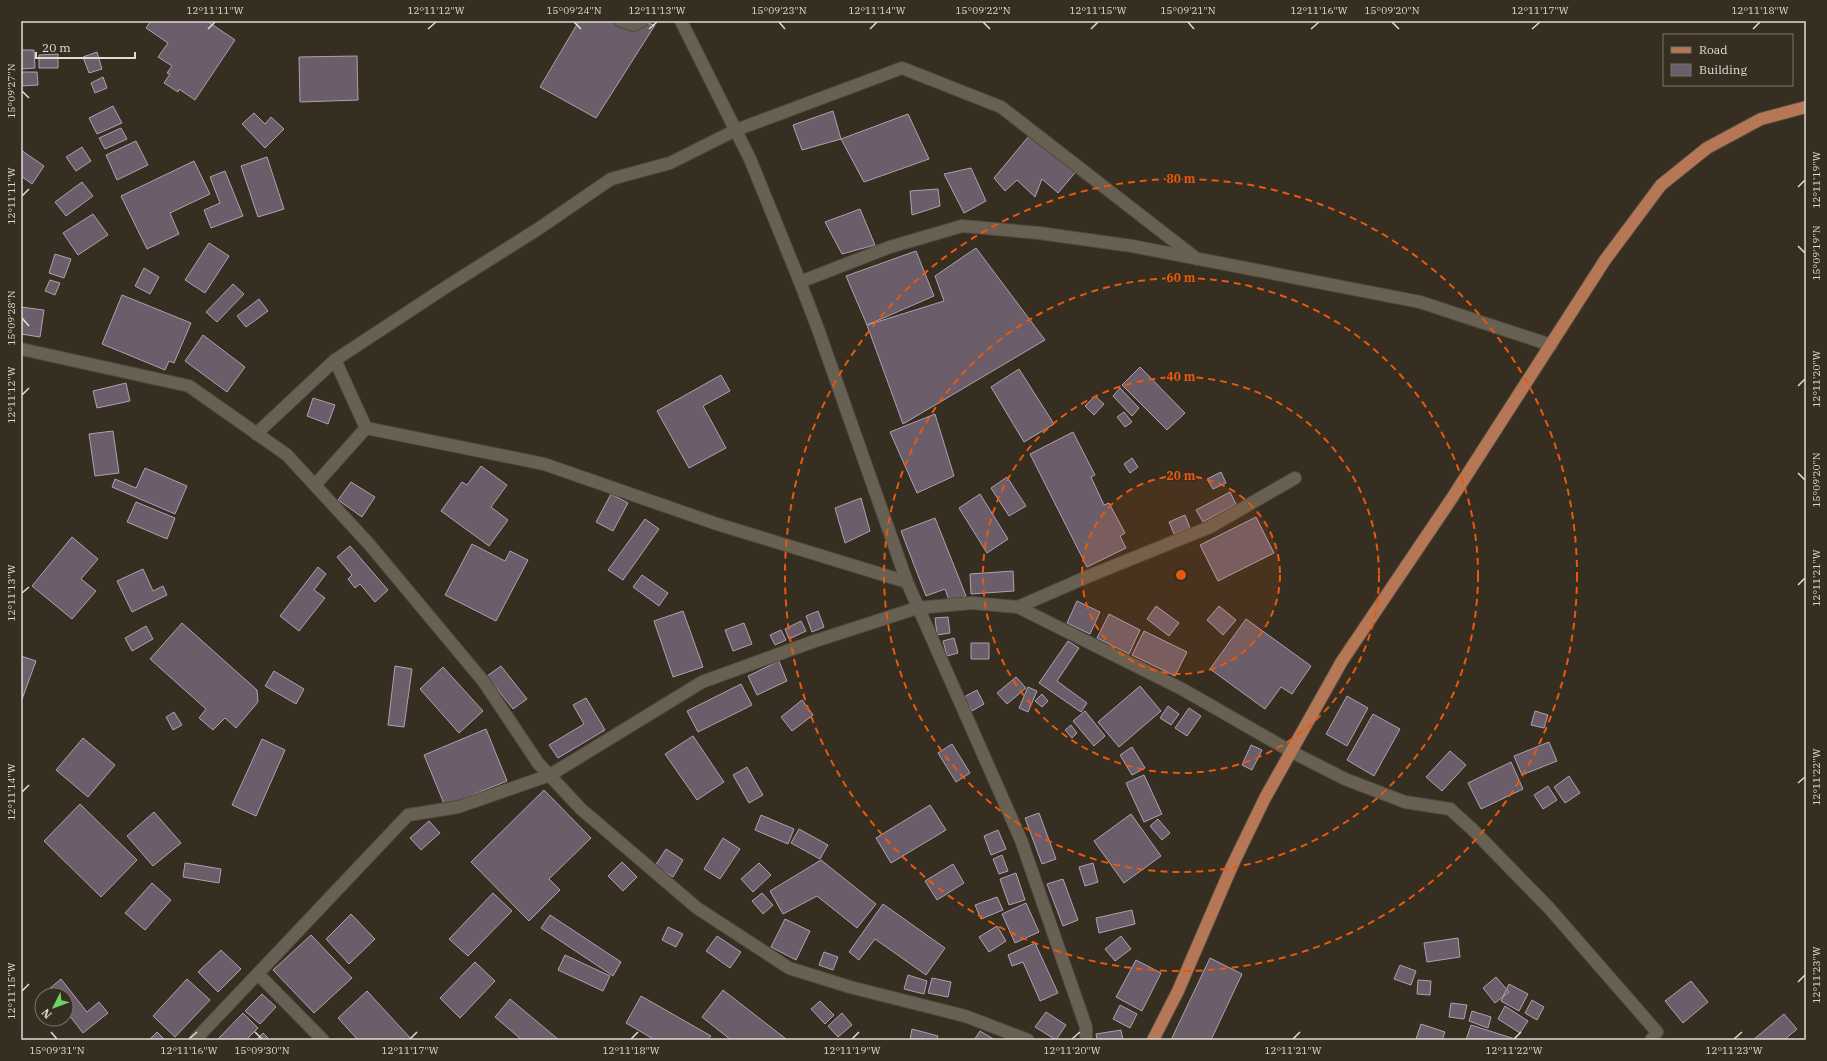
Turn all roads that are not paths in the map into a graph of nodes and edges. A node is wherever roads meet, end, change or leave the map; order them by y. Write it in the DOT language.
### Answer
graph roads {
  1 [pos="621,21"];
  2 [pos="642,21"];
  3 [pos="681,21"];
  4 [pos="1806,107"];
  5 [pos="736,130"];
  6 [pos="1197,258"];
  7 [pos="800,282"];
  8 [pos="1551,345"];
  9 [pos="21,349"];
  10 [pos="335,360"];
  11 [pos="366,428"];
  12 [pos="256,434"];
  13 [pos="1295,478"];
  14 [pos="315,486"];
  15 [pos="907,582"];
  16 [pos="917,608"];
  17 [pos="1018,608"];
  18 [pos="1292,752"];
  19 [pos="550,775"];
  20 [pos="258,974"];
  21 [pos="195,1040"];
  22 [pos="323,1040"];
  23 [pos="1028,1040"];
  24 [pos="1086,1040"];
  25 [pos="1154,1040"];
  26 [pos="1651,1040"];
  1 -- 2 [label="street"];
  3 -- 5 [label="street"];
  4 -- 8 [label="main road"];
  5 -- 6 [label="street"];
  5 -- 7 [label="street"];
  5 -- 10 [label="street"];
  6 -- 7 [label="street"];
  6 -- 8 [label="street"];
  7 -- 15 [label="street"];
  8 -- 18 [label="main road"];
  9 -- 12 [label="street"];
  10 -- 11 [label="street"];
  10 -- 12 [label="street"];
  11 -- 14 [label="street"];
  11 -- 15 [label="street"];
  12 -- 14 [label="street"];
  13 -- 17 [label="street"];
  14 -- 19 [label="street"];
  15 -- 16 [label="street"];
  16 -- 17 [label="street"];
  16 -- 19 [label="street"];
  16 -- 24 [label="street"];
  17 -- 18 [label="street"];
  18 -- 25 [label="main road"];
  18 -- 26 [label="street"];
  19 -- 20 [label="street"];
  19 -- 23 [label="street"];
  20 -- 21 [label="street"];
  20 -- 22 [label="street"];
}
